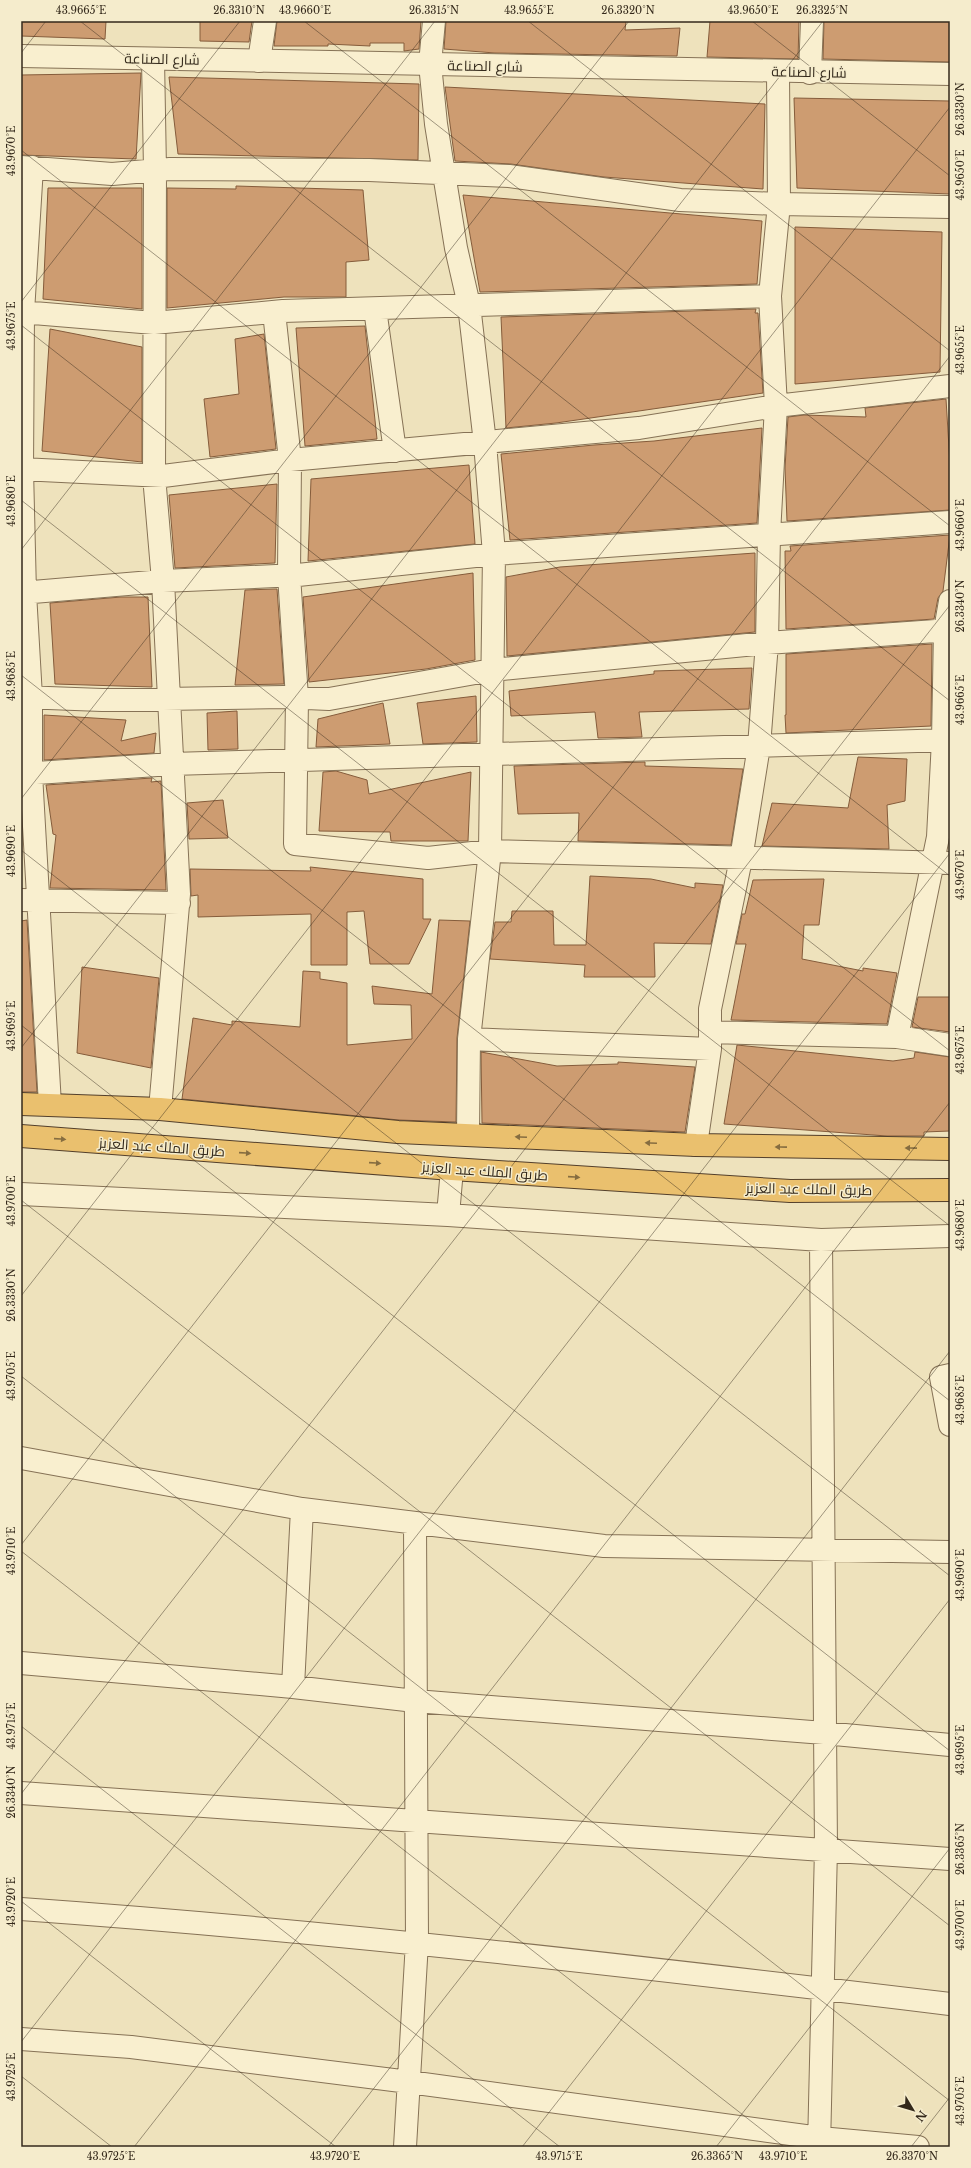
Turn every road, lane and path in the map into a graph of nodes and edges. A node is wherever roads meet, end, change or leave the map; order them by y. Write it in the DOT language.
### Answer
graph roads {
  1 [pos="265,21"];
  2 [pos="434,21"];
  3 [pos="812,21"];
  4 [pos="21,56"];
  5 [pos="153,59"];
  6 [pos="259,61"];
  7 [pos="430,64"];
  8 [pos="778,72"];
  9 [pos="810,72"];
  10 [pos="950,74"];
  11 [pos="26,167"];
  12 [pos="155,170"];
  13 [pos="444,174"];
  14 [pos="779,204"];
  15 [pos="950,207"];
  16 [pos="770,296"];
  17 [pos="470,305"];
  18 [pos="376,309"];
  19 [pos="22,312"];
  20 [pos="274,312"];
  21 [pos="154,323"];
  22 [pos="950,386"];
  23 [pos="776,406"];
  24 [pos="485,444"];
  25 [pos="395,451"];
  26 [pos="290,460"];
  27 [pos="21,469"];
  28 [pos="154,476"];
  29 [pos="950,522"];
  30 [pos="769,534"];
  31 [pos="494,554"];
  32 [pos="289,575"];
  33 [pos="163,581"];
  34 [pos="23,593"];
  35 [pos="950,601"];
  36 [pos="948,630"];
  37 [pos="767,643"];
  38 [pos="492,670"];
  39 [pos="26,697"];
  40 [pos="297,698"];
  41 [pos="169,699"];
  42 [pos="946,740"];
  43 [pos="759,746"];
  44 [pos="493,755"];
  45 [pos="295,761"];
  46 [pos="172,764"];
  47 [pos="26,774"];
  48 [pos="490,851"];
  49 [pos="741,859"];
  50 [pos="941,863"];
  51 [pos="30,900"];
  52 [pos="179,903"];
  53 [pos="897,1036"];
  54 [pos="469,1039"];
  55 [pos="710,1040"];
  56 [pos="950,1045"];
  57 [pos="21,1104"];
  58 [pos="50,1105"];
  59 [pos="160,1109"];
  60 [pos="468,1134"];
  61 [pos="21,1136"];
  62 [pos="696,1145"];
  63 [pos="950,1149"];
  64 [pos="452,1169"];
  65 [pos="950,1190"];
  66 [pos="21,1194"];
  67 [pos="448,1215"];
  68 [pos="950,1236"];
  69 [pos="821,1240"];
  70 [pos="950,1375"];
  71 [pos="950,1425"];
  72 [pos="21,1458"];
  73 [pos="302,1509"];
  74 [pos="414,1523"];
  75 [pos="822,1550"];
  76 [pos="950,1552"];
  77 [pos="21,1663"];
  78 [pos="293,1687"];
  79 [pos="415,1701"];
  80 [pos="824,1733"];
  81 [pos="950,1745"];
  82 [pos="21,1793"];
  83 [pos="416,1820"];
  84 [pos="826,1848"];
  85 [pos="950,1858"];
  86 [pos="21,1910"];
  87 [pos="417,1942"];
  88 [pos="822,1988"];
  89 [pos="950,2004"];
  90 [pos="21,2039"];
  91 [pos="409,2082"];
  92 [pos="819,2143"];
  93 [pos="405,2147"];
  94 [pos="918,2147"];
  1 -- 6 [label="street"];
  2 -- 7 [label="street"];
  3 -- 9 [label="street"];
  4 -- 5 [label="street, شارع الصناعة"];
  5 -- 6 [label="street, شارع الصناعة"];
  5 -- 12 [label="street"];
  6 -- 7 [label="street, شارع الصناعة"];
  7 -- 8 [label="street, شارع الصناعة"];
  7 -- 13 [label="street"];
  8 -- 9 [label="street, شارع الصناعة"];
  8 -- 14 [label="street"];
  9 -- 10 [label="street, شارع الصناعة"];
  11 -- 12 [label="street"];
  11 -- 19 [label="street"];
  12 -- 13 [label="street"];
  12 -- 21 [label="street"];
  13 -- 14 [label="street"];
  13 -- 17 [label="street"];
  14 -- 15 [label="street"];
  14 -- 16 [label="street"];
  16 -- 17 [label="street"];
  16 -- 23 [label="street"];
  17 -- 18 [label="street"];
  17 -- 24 [label="street"];
  18 -- 20 [label="street"];
  18 -- 25 [label="street"];
  19 -- 21 [label="street"];
  19 -- 27 [label="street"];
  20 -- 21 [label="street"];
  20 -- 26 [label="street"];
  21 -- 28 [label="street"];
  22 -- 23 [label="street"];
  23 -- 24 [label="street"];
  23 -- 30 [label="street"];
  24 -- 25 [label="street"];
  24 -- 31 [label="street"];
  25 -- 26 [label="street"];
  26 -- 28 [label="street"];
  26 -- 32 [label="street"];
  27 -- 28 [label="street"];
  27 -- 34 [label="street"];
  28 -- 33 [label="street"];
  29 -- 30 [label="street"];
  30 -- 31 [label="street"];
  30 -- 37 [label="street"];
  31 -- 32 [label="street"];
  31 -- 38 [label="street"];
  32 -- 33 [label="street"];
  32 -- 40 [label="street"];
  33 -- 34 [label="street"];
  33 -- 41 [label="street"];
  34 -- 39 [label="street"];
  35 -- 36 [label="street"];
  36 -- 37 [label="street"];
  36 -- 42 [label="street"];
  37 -- 38 [label="street"];
  37 -- 43 [label="street"];
  38 -- 40 [label="street"];
  38 -- 44 [label="street"];
  39 -- 41 [label="street"];
  39 -- 47 [label="street"];
  40 -- 41 [label="street"];
  40 -- 45 [label="street"];
  41 -- 46 [label="street"];
  42 -- 43 [label="street"];
  42 -- 50 [label="street"];
  43 -- 44 [label="street"];
  43 -- 49 [label="street"];
  44 -- 45 [label="street"];
  44 -- 48 [label="street"];
  45 -- 46 [label="street"];
  45 -- 48 [label="street"];
  46 -- 47 [label="street"];
  46 -- 52 [label="street"];
  47 -- 51 [label="street"];
  48 -- 49 [label="street"];
  48 -- 54 [label="street"];
  49 -- 50 [label="street"];
  49 -- 55 [label="street"];
  50 -- 53 [label="street"];
  51 -- 52 [label="street"];
  51 -- 58 [label="street"];
  52 -- 59 [label="street"];
  53 -- 55 [label="street"];
  53 -- 56 [label="street"];
  54 -- 55 [label="street"];
  54 -- 60 [label="street"];
  55 -- 62 [label="street"];
  57 -- 58 [label="highway"];
  58 -- 59 [label="highway"];
  59 -- 60 [label="highway"];
  62 -- 60 [label="highway, one-way"];
  61 -- 64 [label="highway, طريق الملك عبد العزيز, one-way"];
  63 -- 62 [label="highway, one-way"];
  64 -- 65 [label="highway, طريق الملك عبد العزيز, one-way"];
  64 -- 67 [label="street"];
  66 -- 67 [label="street"];
  67 -- 69 [label="street"];
  68 -- 69 [label="street"];
  69 -- 75 [label="street"];
  70 -- 71 [label="street"];
  72 -- 73 [label="street"];
  73 -- 74 [label="street"];
  73 -- 78 [label="street"];
  74 -- 75 [label="street"];
  74 -- 79 [label="street"];
  75 -- 76 [label="street"];
  75 -- 80 [label="street"];
  77 -- 78 [label="street"];
  78 -- 79 [label="street"];
  79 -- 80 [label="street"];
  79 -- 83 [label="street"];
  80 -- 81 [label="street"];
  80 -- 84 [label="street"];
  82 -- 83 [label="street"];
  83 -- 84 [label="street"];
  83 -- 87 [label="street"];
  84 -- 85 [label="street"];
  84 -- 88 [label="street"];
  86 -- 87 [label="street"];
  87 -- 88 [label="street"];
  87 -- 91 [label="street"];
  88 -- 89 [label="street"];
  88 -- 92 [label="street"];
  90 -- 91 [label="street"];
  91 -- 92 [label="street"];
  91 -- 93 [label="street"];
  92 -- 94 [label="street"];
}
